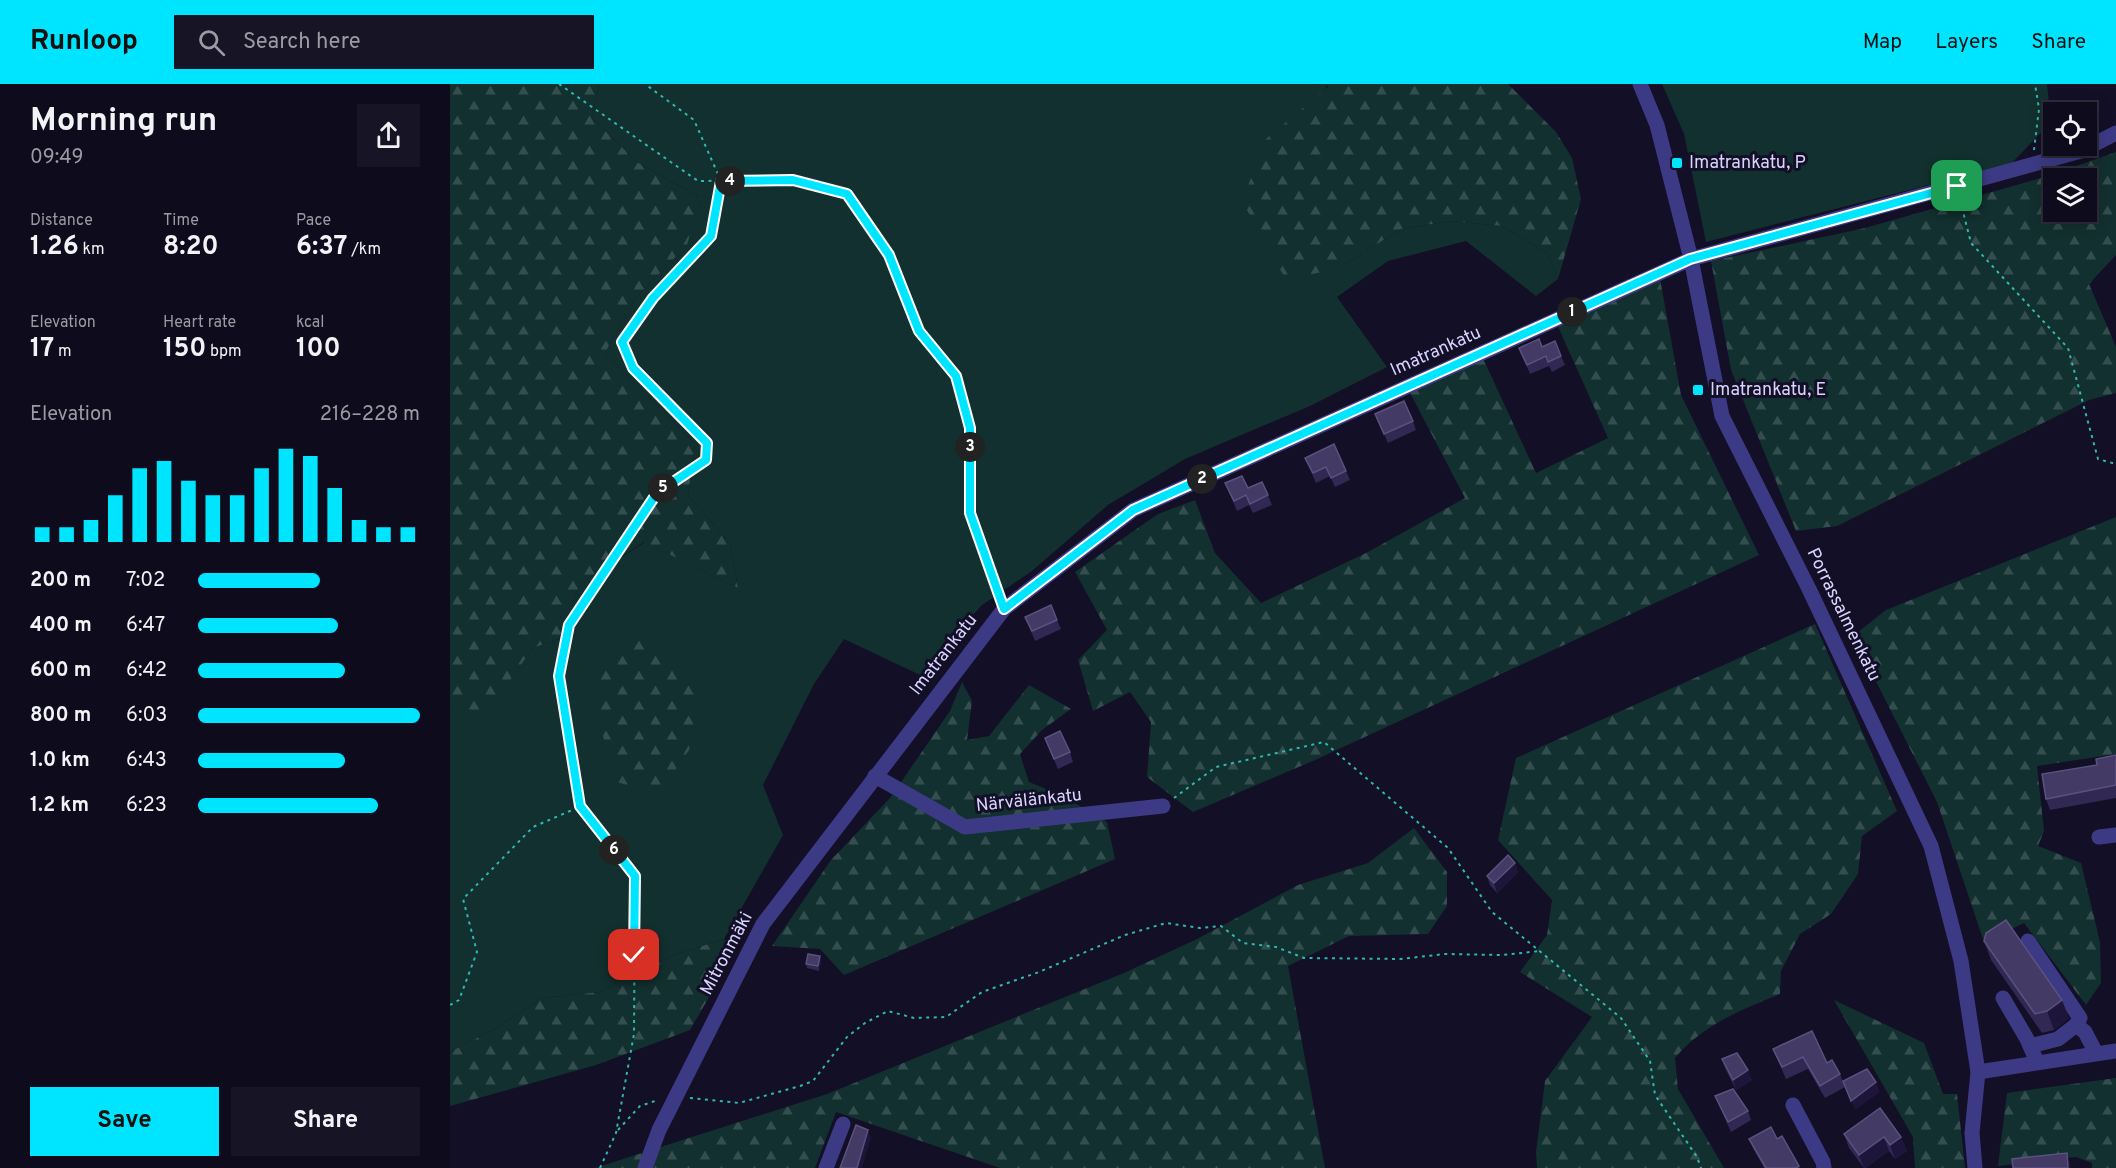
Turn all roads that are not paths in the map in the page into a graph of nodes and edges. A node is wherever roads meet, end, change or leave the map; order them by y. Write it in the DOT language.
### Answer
graph roads {
  1 [pos="1640,84"];
  2 [pos="2116,133"];
  3 [pos="1690,259"];
  4 [pos="876,776"];
  5 [pos="1163,806"];
  6 [pos="2116,835"];
  7 [pos="2099,837"];
  8 [pos="2028,941"];
  9 [pos="2003,998"];
  10 [pos="2076,1025"];
  11 [pos="2030,1046"];
  12 [pos="2116,1051"];
  13 [pos="2096,1053"];
  14 [pos="2037,1062"];
  15 [pos="1978,1072"];
  16 [pos="1792,1105"];
  17 [pos="843,1124"];
  18 [pos="645,1168"];
  19 [pos="826,1168"];
  20 [pos="1824,1168"];
  21 [pos="1975,1168"];
  1 -- 3 [label="street, Porrassalmenkatu"];
  2 -- 3 [label="street, Imatrankatu"];
  3 -- 4 [label="street, Imatrankatu"];
  3 -- 15 [label="street, Porrassalmenkatu"];
  4 -- 5 [label="street, Närvälänkatu"];
  4 -- 18 [label="street, Mitronmäki"];
  6 -- 7 [label="street"];
  8 -- 10 [label="street"];
  9 -- 11 [label="street"];
  10 -- 11 [label="street"];
  10 -- 13 [label="street"];
  11 -- 14 [label="street"];
  12 -- 13 [label="street"];
  13 -- 14 [label="street"];
  14 -- 15 [label="street"];
  15 -- 21 [label="street, Porrassalmenkatu"];
  16 -- 20 [label="street"];
  17 -- 19 [label="street"];
}
